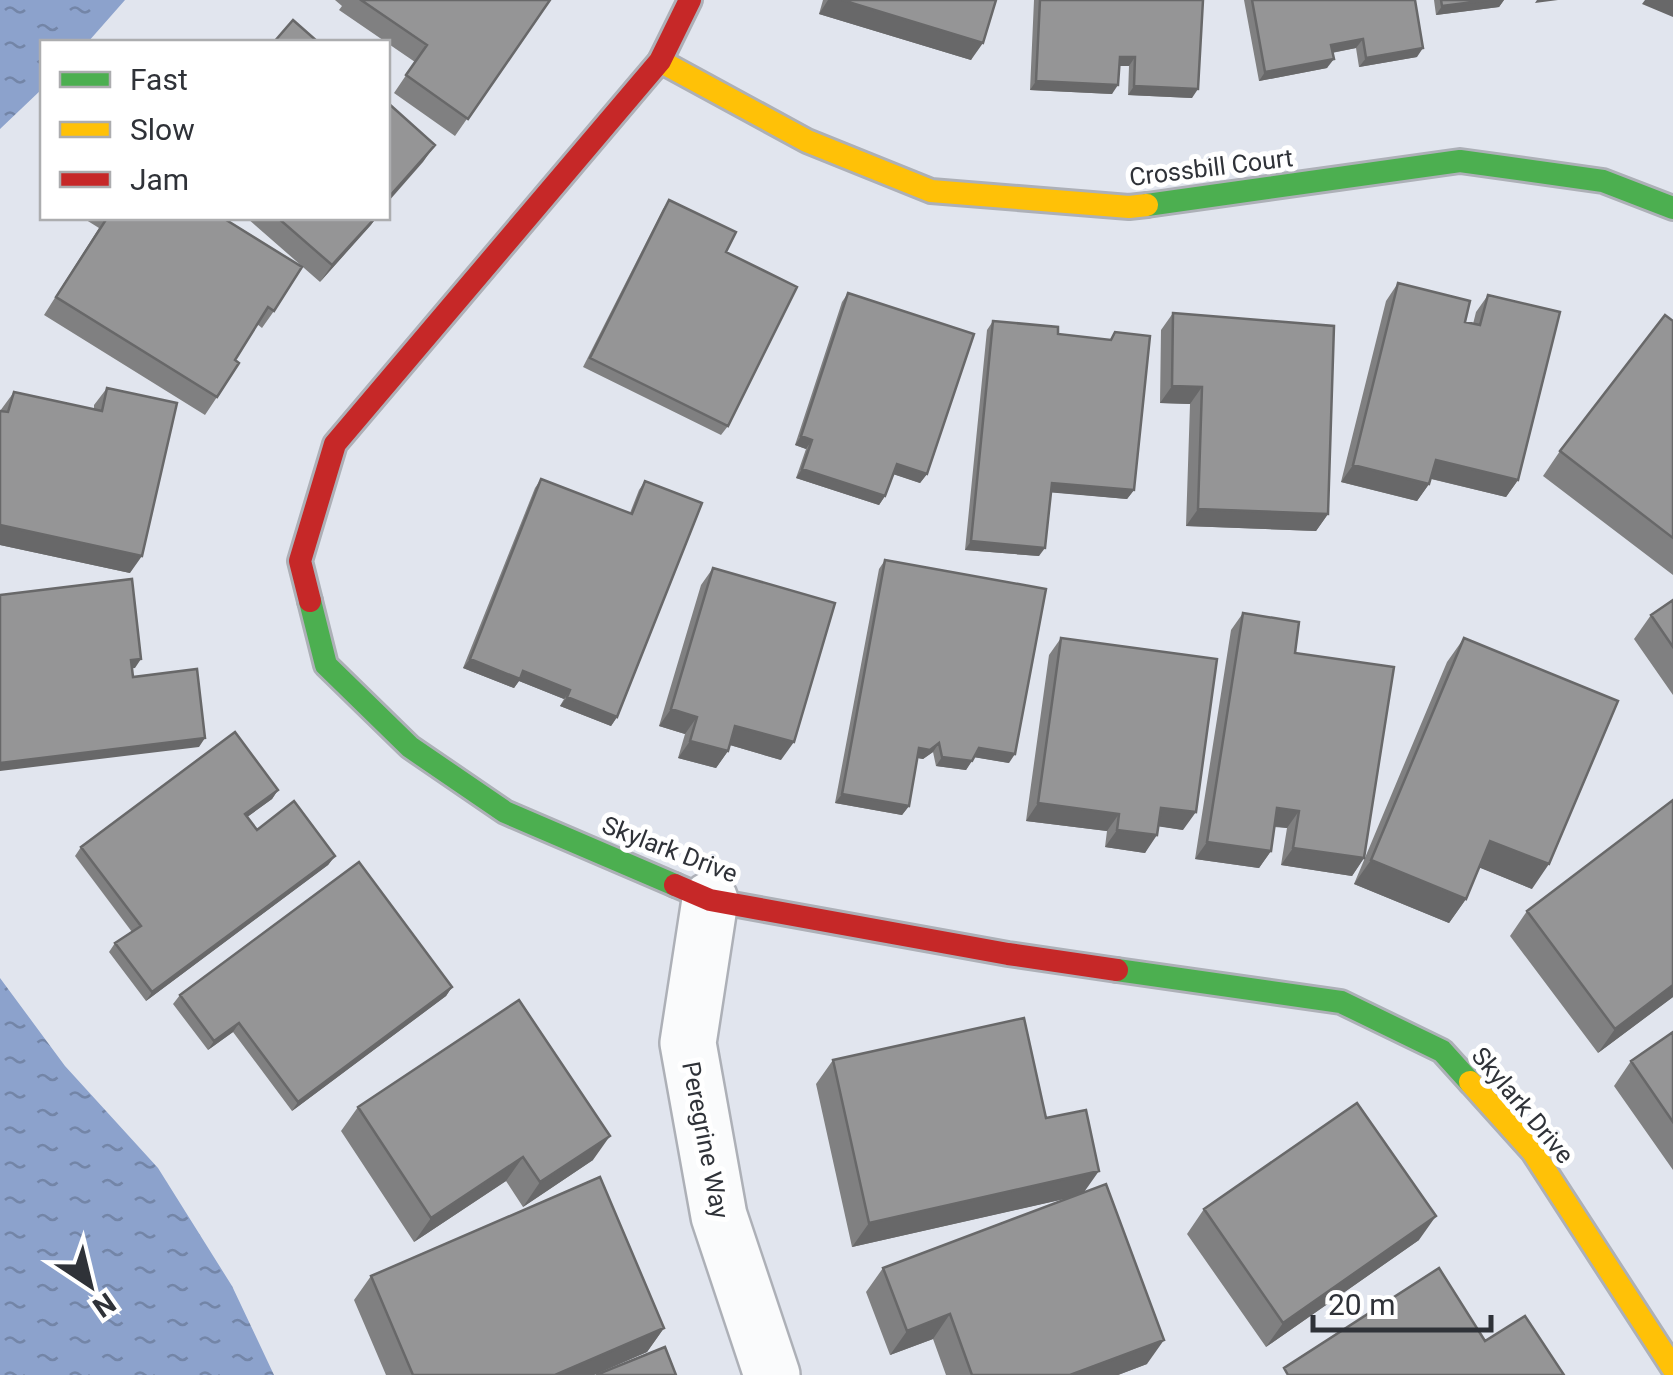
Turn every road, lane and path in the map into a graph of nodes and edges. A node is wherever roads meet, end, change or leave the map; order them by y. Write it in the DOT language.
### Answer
graph roads {
  1 [pos="690,0"];
  2 [pos="660,62"];
  3 [pos="1673,208"];
  4 [pos="710,900"];
  5 [pos="1673,1368"];
  6 [pos="772,1375"];
  1 -- 2 [label="street, Skylark Drive"];
  2 -- 3 [label="street, Crossbill Court"];
  2 -- 4 [label="street, Skylark Drive"];
  4 -- 5 [label="street, Skylark Drive"];
  4 -- 6 [label="street, Peregrine Way"];
}
